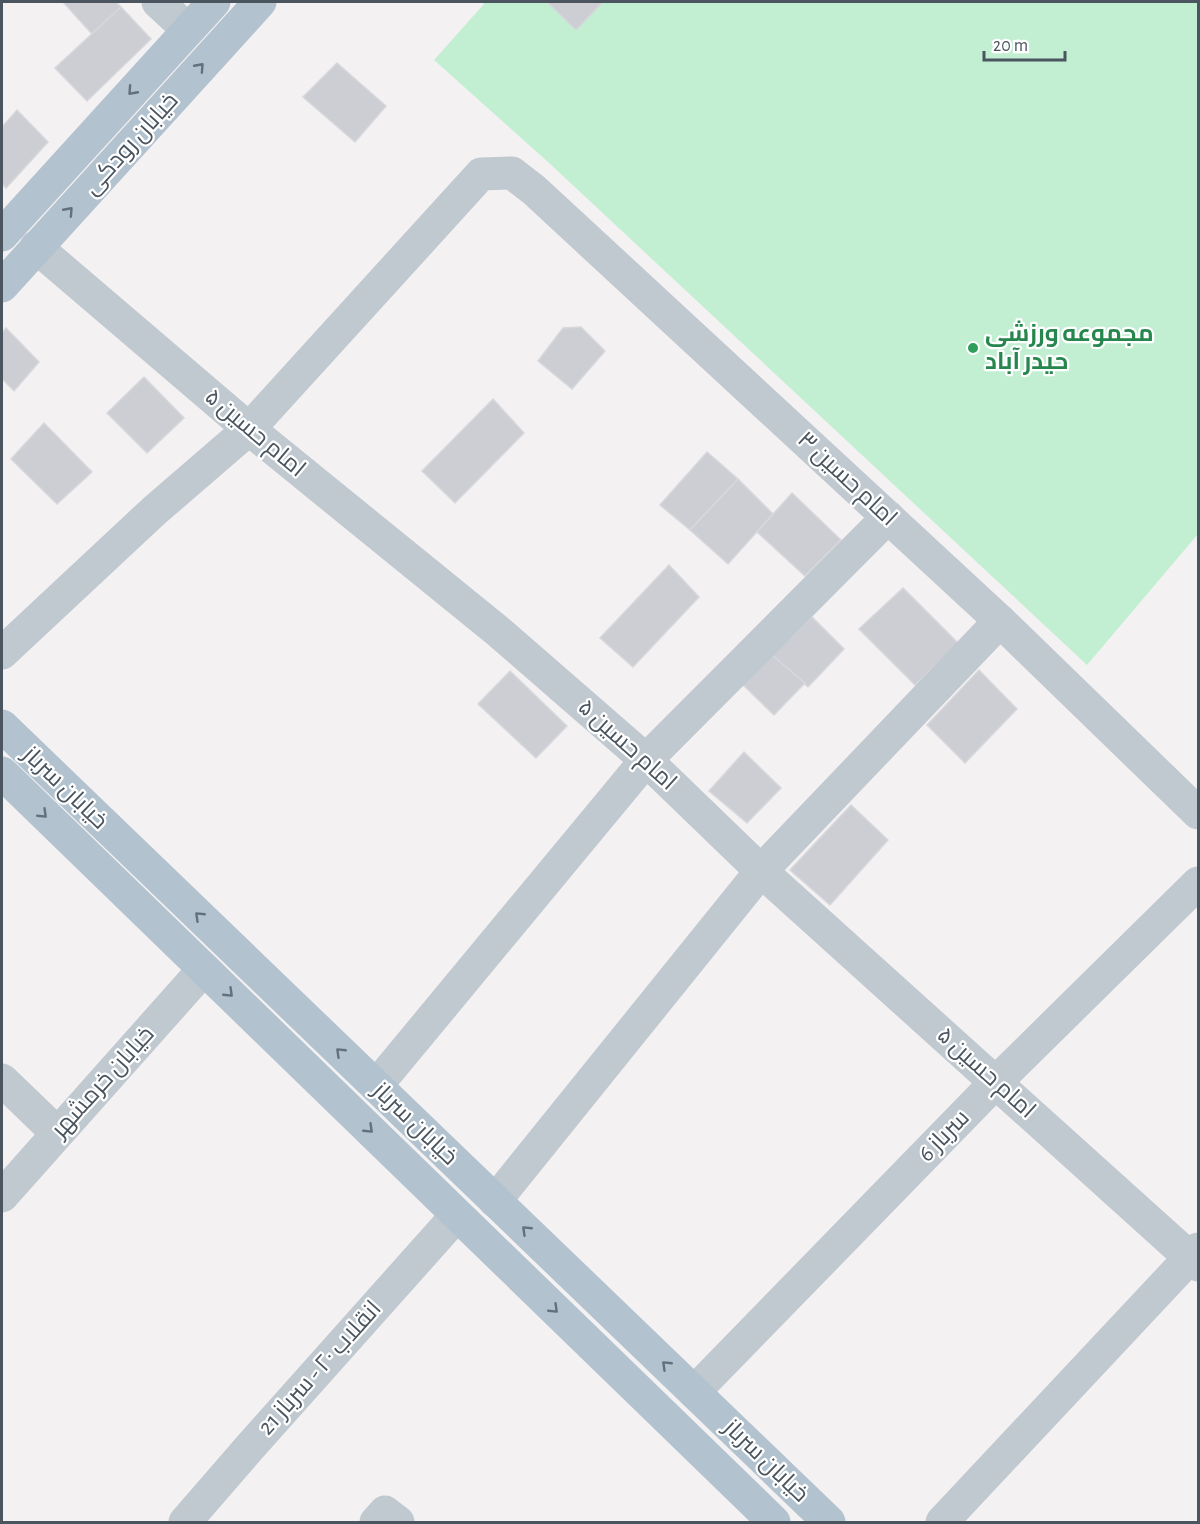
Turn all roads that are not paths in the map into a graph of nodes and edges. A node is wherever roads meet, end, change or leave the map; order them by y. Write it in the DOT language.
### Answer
graph roads {
  1 [pos="158,2"];
  2 [pos="214,2"];
  3 [pos="260,2"];
  4 [pos="188,30"];
  5 [pos="2,234"];
  6 [pos="36,248"];
  7 [pos="2,286"];
  8 [pos="249,429"];
  9 [pos="888,517"];
  10 [pos="1000,621"];
  11 [pos="2,653"];
  12 [pos="2,726"];
  13 [pos="646,760"];
  14 [pos="2,773"];
  15 [pos="1198,813"];
  16 [pos="761,872"];
  17 [pos="1198,883"];
  18 [pos="227,944"];
  19 [pos="204,969"];
  20 [pos="2,1080"];
  21 [pos="996,1082"];
  22 [pos="375,1086"];
  23 [pos="57,1133"];
  24 [pos="2,1196"];
  25 [pos="495,1201"];
  26 [pos="457,1215"];
  27 [pos="1196,1257"];
  28 [pos="694,1392"];
  29 [pos="185,1522"];
  30 [pos="376,1522"];
  31 [pos="398,1522"];
  32 [pos="774,1522"];
  33 [pos="829,1522"];
  34 [pos="942,1522"];
  1 -- 4 [label="street"];
  2 -- 4 [label="main road, خیابان رودکی"];
  6 -- 3 [label="main road, خیابان رودکی, one-way"];
  4 -- 5 [label="main road, خیابان رودکی, one-way"];
  6 -- 7 [label="main road, خیابان رودکی"];
  6 -- 8 [label="street, امام حسین ۵"];
  8 -- 9 [label="street, امام حسین ۳"];
  8 -- 11 [label="street"];
  8 -- 13 [label="street, امام حسین ۵"];
  9 -- 10 [label="street, امام حسین ۳"];
  9 -- 13 [label="street"];
  10 -- 15 [label="street, امام حسین ۳"];
  10 -- 16 [label="street"];
  18 -- 12 [label="main road, خیابان سرباز, one-way"];
  13 -- 16 [label="street, امام حسین ۵"];
  13 -- 22 [label="street"];
  14 -- 19 [label="main road, خیابان سرباز, one-way"];
  16 -- 21 [label="street, امام حسین ۵"];
  16 -- 25 [label="street"];
  17 -- 21 [label="street, سرباز 6"];
  18 -- 19 [label="main road"];
  22 -- 18 [label="main road, خیابان سرباز, one-way"];
  19 -- 23 [label="street, خیابان خرمشهر"];
  19 -- 26 [label="main road, خیابان سرباز, one-way"];
  20 -- 23 [label="street"];
  21 -- 27 [label="street, امام حسین ۵"];
  21 -- 28 [label="street, سرباز 6"];
  22 -- 25 [label="main road, خیابان سرباز"];
  23 -- 24 [label="street, خیابان خرمشهر"];
  28 -- 25 [label="main road, خیابان سرباز, one-way"];
  26 -- 29 [label="street, انقلاب ۲۰ - سرباز 21"];
  26 -- 32 [label="main road, خیابان سرباز, one-way"];
  27 -- 34 [label="street"];
  28 -- 33 [label="main road, خیابان سرباز"];
  30 -- 31 [label="street"];
}
